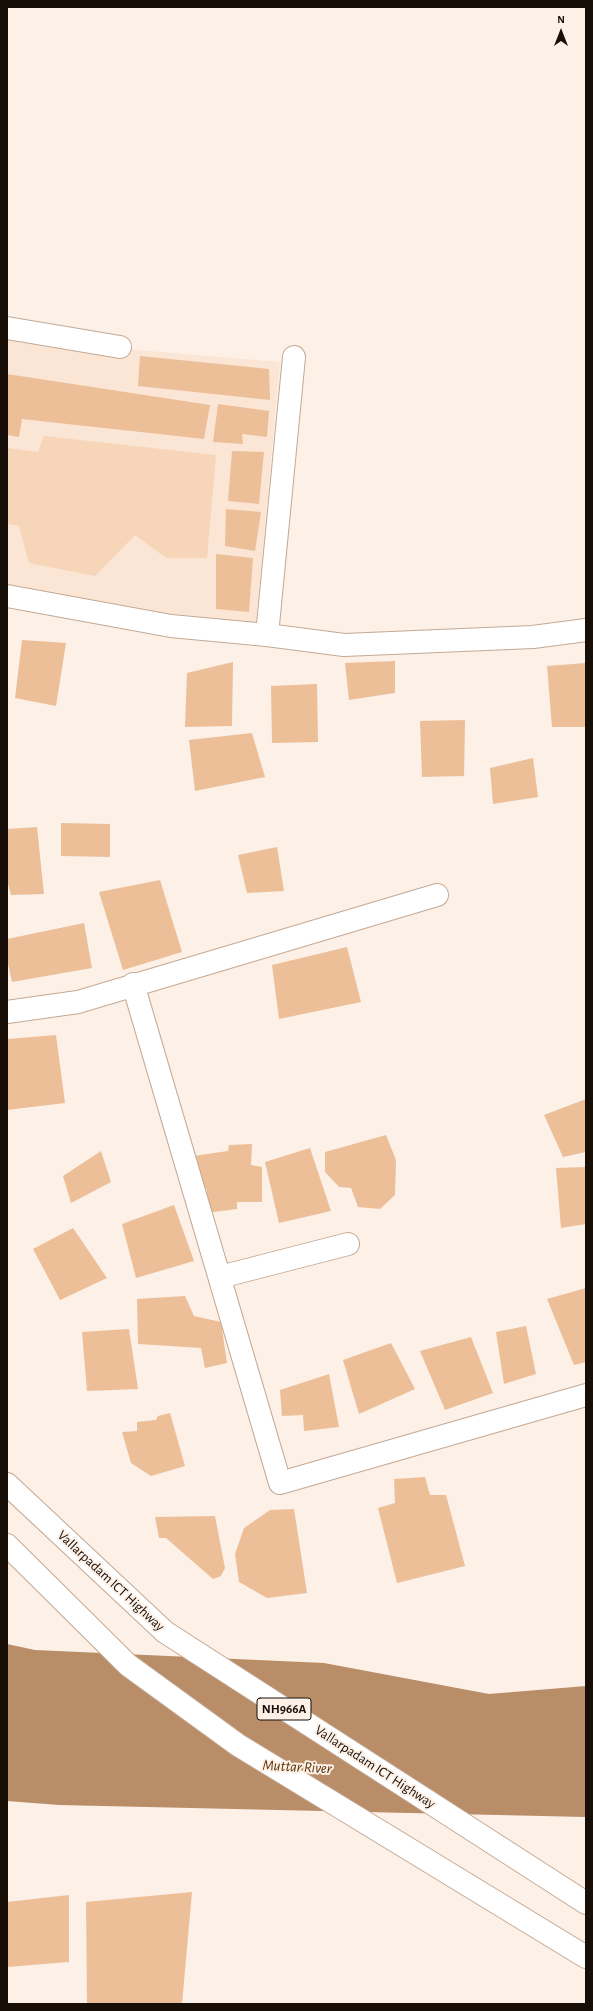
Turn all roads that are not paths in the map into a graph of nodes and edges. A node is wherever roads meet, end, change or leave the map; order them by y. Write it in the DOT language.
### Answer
graph roads {
  1 [pos="7,328"];
  2 [pos="120,347"];
  3 [pos="294,356"];
  4 [pos="7,596"];
  5 [pos="586,630"];
  6 [pos="267,635"];
  7 [pos="437,895"];
  8 [pos="133,984"];
  9 [pos="7,1012"];
  10 [pos="348,1244"];
  11 [pos="220,1277"];
  12 [pos="586,1395"];
  13 [pos="7,1484"];
  14 [pos="7,1545"];
  15 [pos="586,1903"];
  16 [pos="586,1957"];
  1 -- 2 [label="main road"];
  3 -- 6 [label="main road"];
  4 -- 6 [label="main road"];
  5 -- 6 [label="main road"];
  7 -- 8 [label="main road"];
  8 -- 9 [label="main road"];
  8 -- 11 [label="main road"];
  10 -- 11 [label="main road"];
  11 -- 12 [label="main road"];
  13 -- 15 [label="main road, Vallarpadam ICT Highway / NH966A"];
  14 -- 16 [label="main road"];
}
